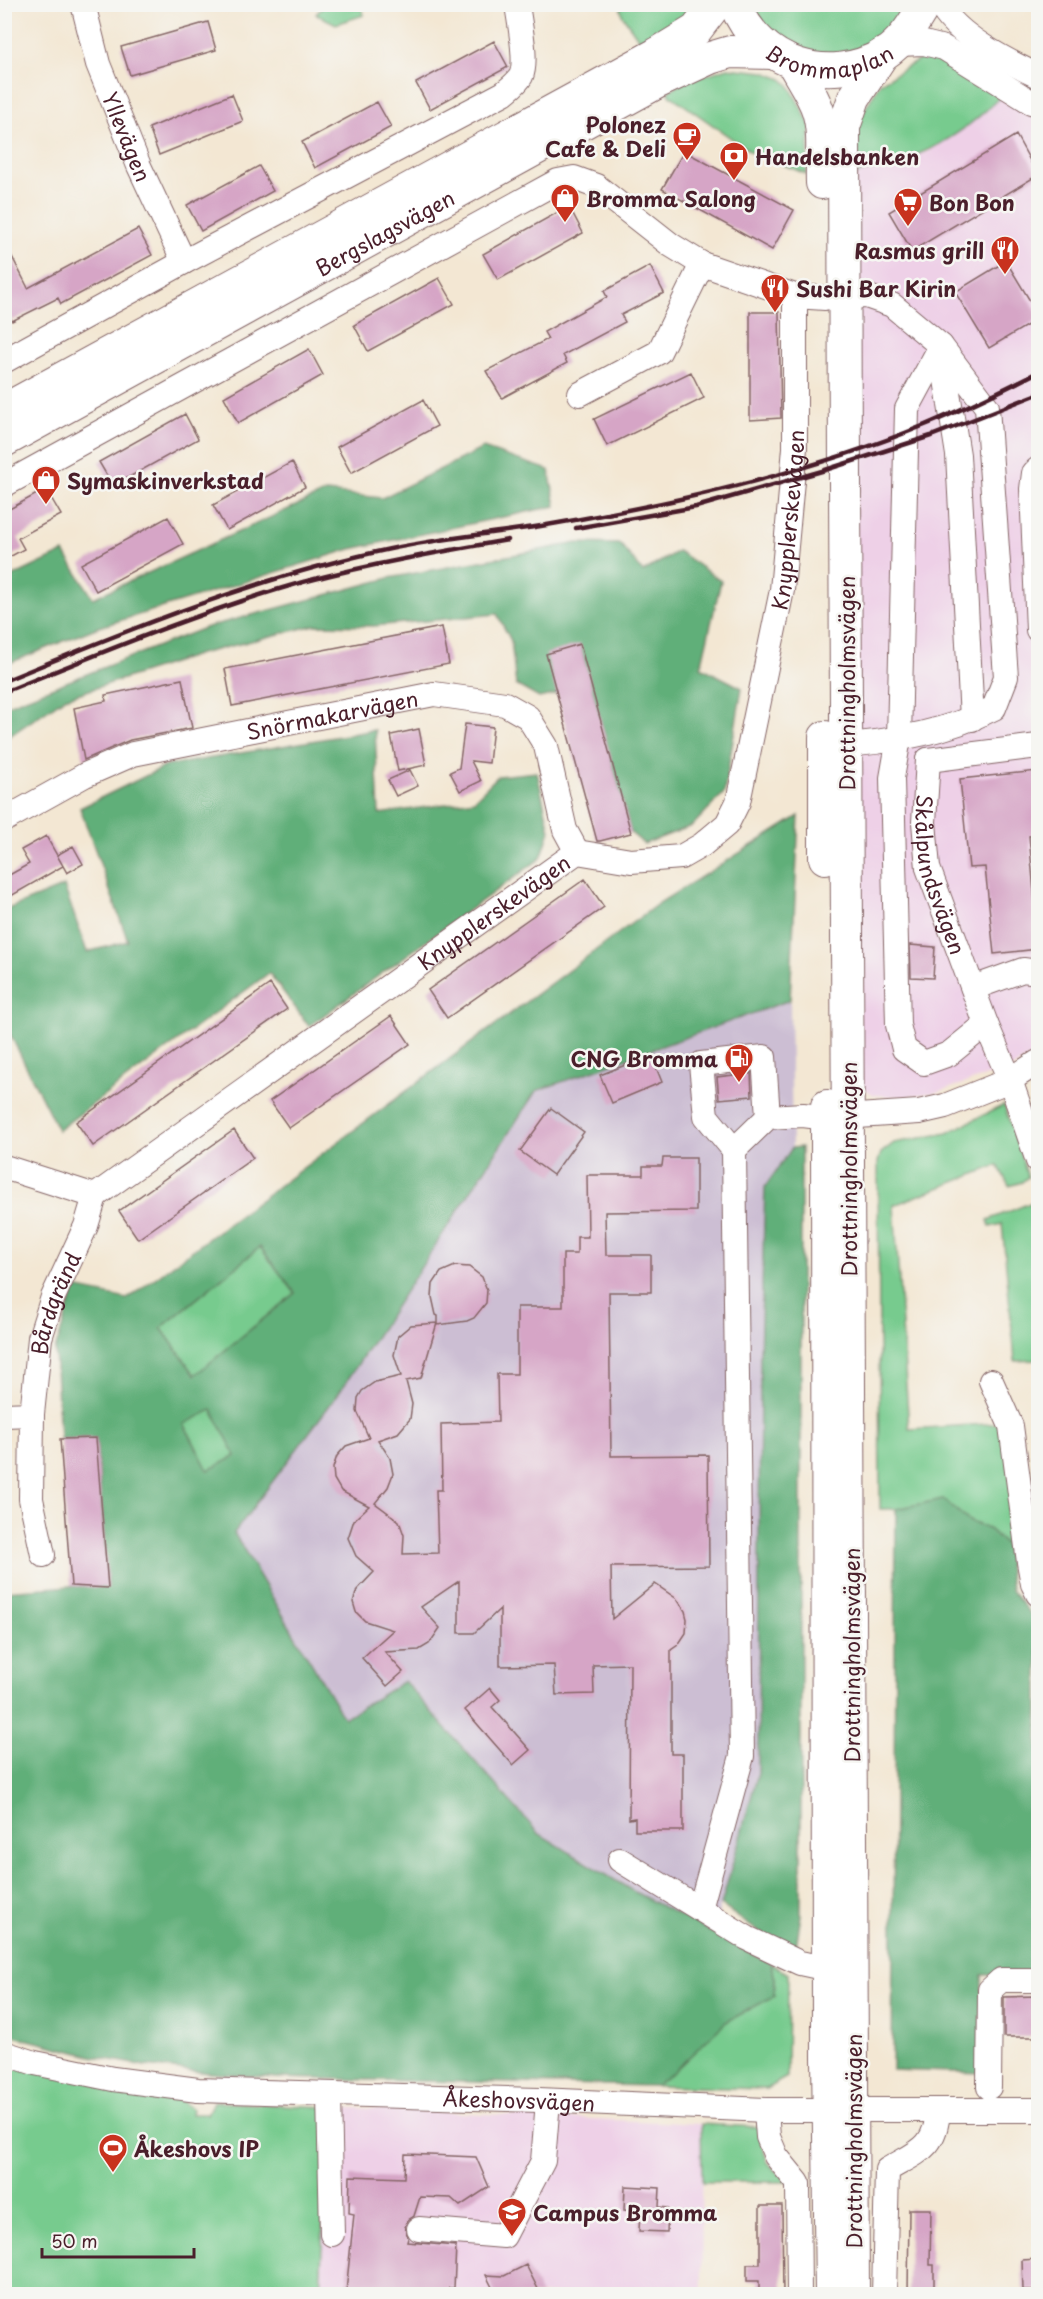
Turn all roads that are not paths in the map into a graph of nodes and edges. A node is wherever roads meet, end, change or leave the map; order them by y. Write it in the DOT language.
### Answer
graph roads {
  1 [pos="83,4"];
  2 [pos="517,4"];
  3 [pos="716,4"];
  4 [pos="735,4"];
  5 [pos="925,4"];
  6 [pos="940,4"];
  7 [pos="890,49"];
  8 [pos="783,59"];
  9 [pos="1038,76"];
  10 [pos="1038,104"];
  11 [pos="184,262"];
  12 [pos="702,264"];
  13 [pos="822,297"];
  14 [pos="940,345"];
  15 [pos="4,361"];
  16 [pos="580,394"];
  17 [pos="4,410"];
  18 [pos="4,441"];
  19 [pos="1038,469"];
  20 [pos="4,485"];
  21 [pos="1038,630"];
  22 [pos="972,719"];
  23 [pos="899,738"];
  24 [pos="1035,743"];
  25 [pos="836,746"];
  26 [pos="928,760"];
  27 [pos="4,820"];
  28 [pos="577,852"];
  29 [pos="1038,972"];
  30 [pos="973,988"];
  31 [pos="986,1024"];
  32 [pos="1038,1062"];
  33 [pos="1010,1080"];
  34 [pos="768,1117"];
  35 [pos="837,1117"];
  36 [pos="734,1150"];
  37 [pos="1038,1161"];
  38 [pos="4,1167"];
  39 [pos="95,1196"];
  40 [pos="992,1382"];
  41 [pos="32,1414"];
  42 [pos="4,1415"];
  43 [pos="43,1555"];
  44 [pos="1038,1594"];
  45 [pos="620,1860"];
  46 [pos="700,1909"];
  47 [pos="828,1969"];
  48 [pos="1038,1980"];
  49 [pos="4,2053"];
  50 [pos="989,2087"];
  51 [pos="329,2095"];
  52 [pos="548,2101"];
  53 [pos="766,2110"];
  54 [pos="841,2110"];
  55 [pos="938,2110"];
  56 [pos="1038,2110"];
  57 [pos="419,2229"];
  58 [pos="332,2234"];
  59 [pos="799,2295"];
  60 [pos="831,2295"];
  61 [pos="853,2295"];
  62 [pos="884,2295"];
  1 -- 11 [label="street, Yllevägen"];
  2 -- 11 [label="street"];
  3 -- 17 [label="main road, Bergslagsvägen"];
  4 -- 8 [label="main road, Brommaplan"];
  5 -- 7 [label="main road, Brommaplan"];
  6 -- 9 [label="street"];
  7 -- 8 [label="main road, Brommaplan"];
  7 -- 10 [label="street"];
  7 -- 13 [label="main road, Drottningholmsvägen"];
  8 -- 13 [label="main road, Drottningholmsvägen"];
  8 -- 18 [label="main road, Bergslagsvägen"];
  11 -- 15 [label="street"];
  12 -- 13 [label="street"];
  12 -- 16 [label="street"];
  12 -- 20 [label="street, Bergslagsvägen"];
  13 -- 14 [label="street"];
  13 -- 25 [label="main road, Drottningholmsvägen"];
  13 -- 28 [label="street, Knypplerskevägen"];
  14 -- 22 [label="street"];
  14 -- 22 [label="street"];
  14 -- 23 [label="street"];
  19 -- 21 [label="street"];
  22 -- 23 [label="street"];
  23 -- 25 [label="street"];
  23 -- 26 [label="street"];
  23 -- 31 [label="street"];
  24 -- 26 [label="street, Skålpundsvägen"];
  25 -- 35 [label="main road, Drottningholmsvägen"];
  26 -- 30 [label="street, Skålpundsvägen"];
  27 -- 28 [label="street, Snörmakarvägen"];
  28 -- 39 [label="street, Knypplerskevägen"];
  29 -- 30 [label="street"];
  30 -- 31 [label="street, Skålpundsvägen"];
  31 -- 33 [label="street, Skålpundsvägen"];
  32 -- 33 [label="street"];
  33 -- 35 [label="street"];
  33 -- 37 [label="street, Skålpundsvägen"];
  34 -- 35 [label="street"];
  34 -- 36 [label="street"];
  34 -- 36 [label="street"];
  35 -- 47 [label="main road, Drottningholmsvägen"];
  35 -- 54 [label="main road, Drottningholmsvägen"];
  36 -- 46 [label="street"];
  38 -- 39 [label="street"];
  39 -- 41 [label="street, Bårdgränd"];
  40 -- 44 [label="street"];
  41 -- 42 [label="street"];
  41 -- 43 [label="street, Bårdgränd"];
  45 -- 46 [label="street"];
  46 -- 47 [label="street"];
  47 -- 54 [label="main road, Drottningholmsvägen"];
  48 -- 50 [label="street"];
  49 -- 51 [label="street, Åkeshovsvägen"];
  51 -- 52 [label="street, Åkeshovsvägen"];
  51 -- 58 [label="street"];
  52 -- 53 [label="street, Åkeshovsvägen"];
  52 -- 57 [label="street"];
  53 -- 54 [label="street, Åkeshovsvägen"];
  53 -- 59 [label="street"];
  54 -- 55 [label="street, Åkeshovsvägen"];
  54 -- 60 [label="main road, Drottningholmsvägen"];
  54 -- 61 [label="main road, Drottningholmsvägen"];
  55 -- 56 [label="street, Åkeshovsvägen"];
  55 -- 62 [label="street, Drottningholmsvägen"];
}
